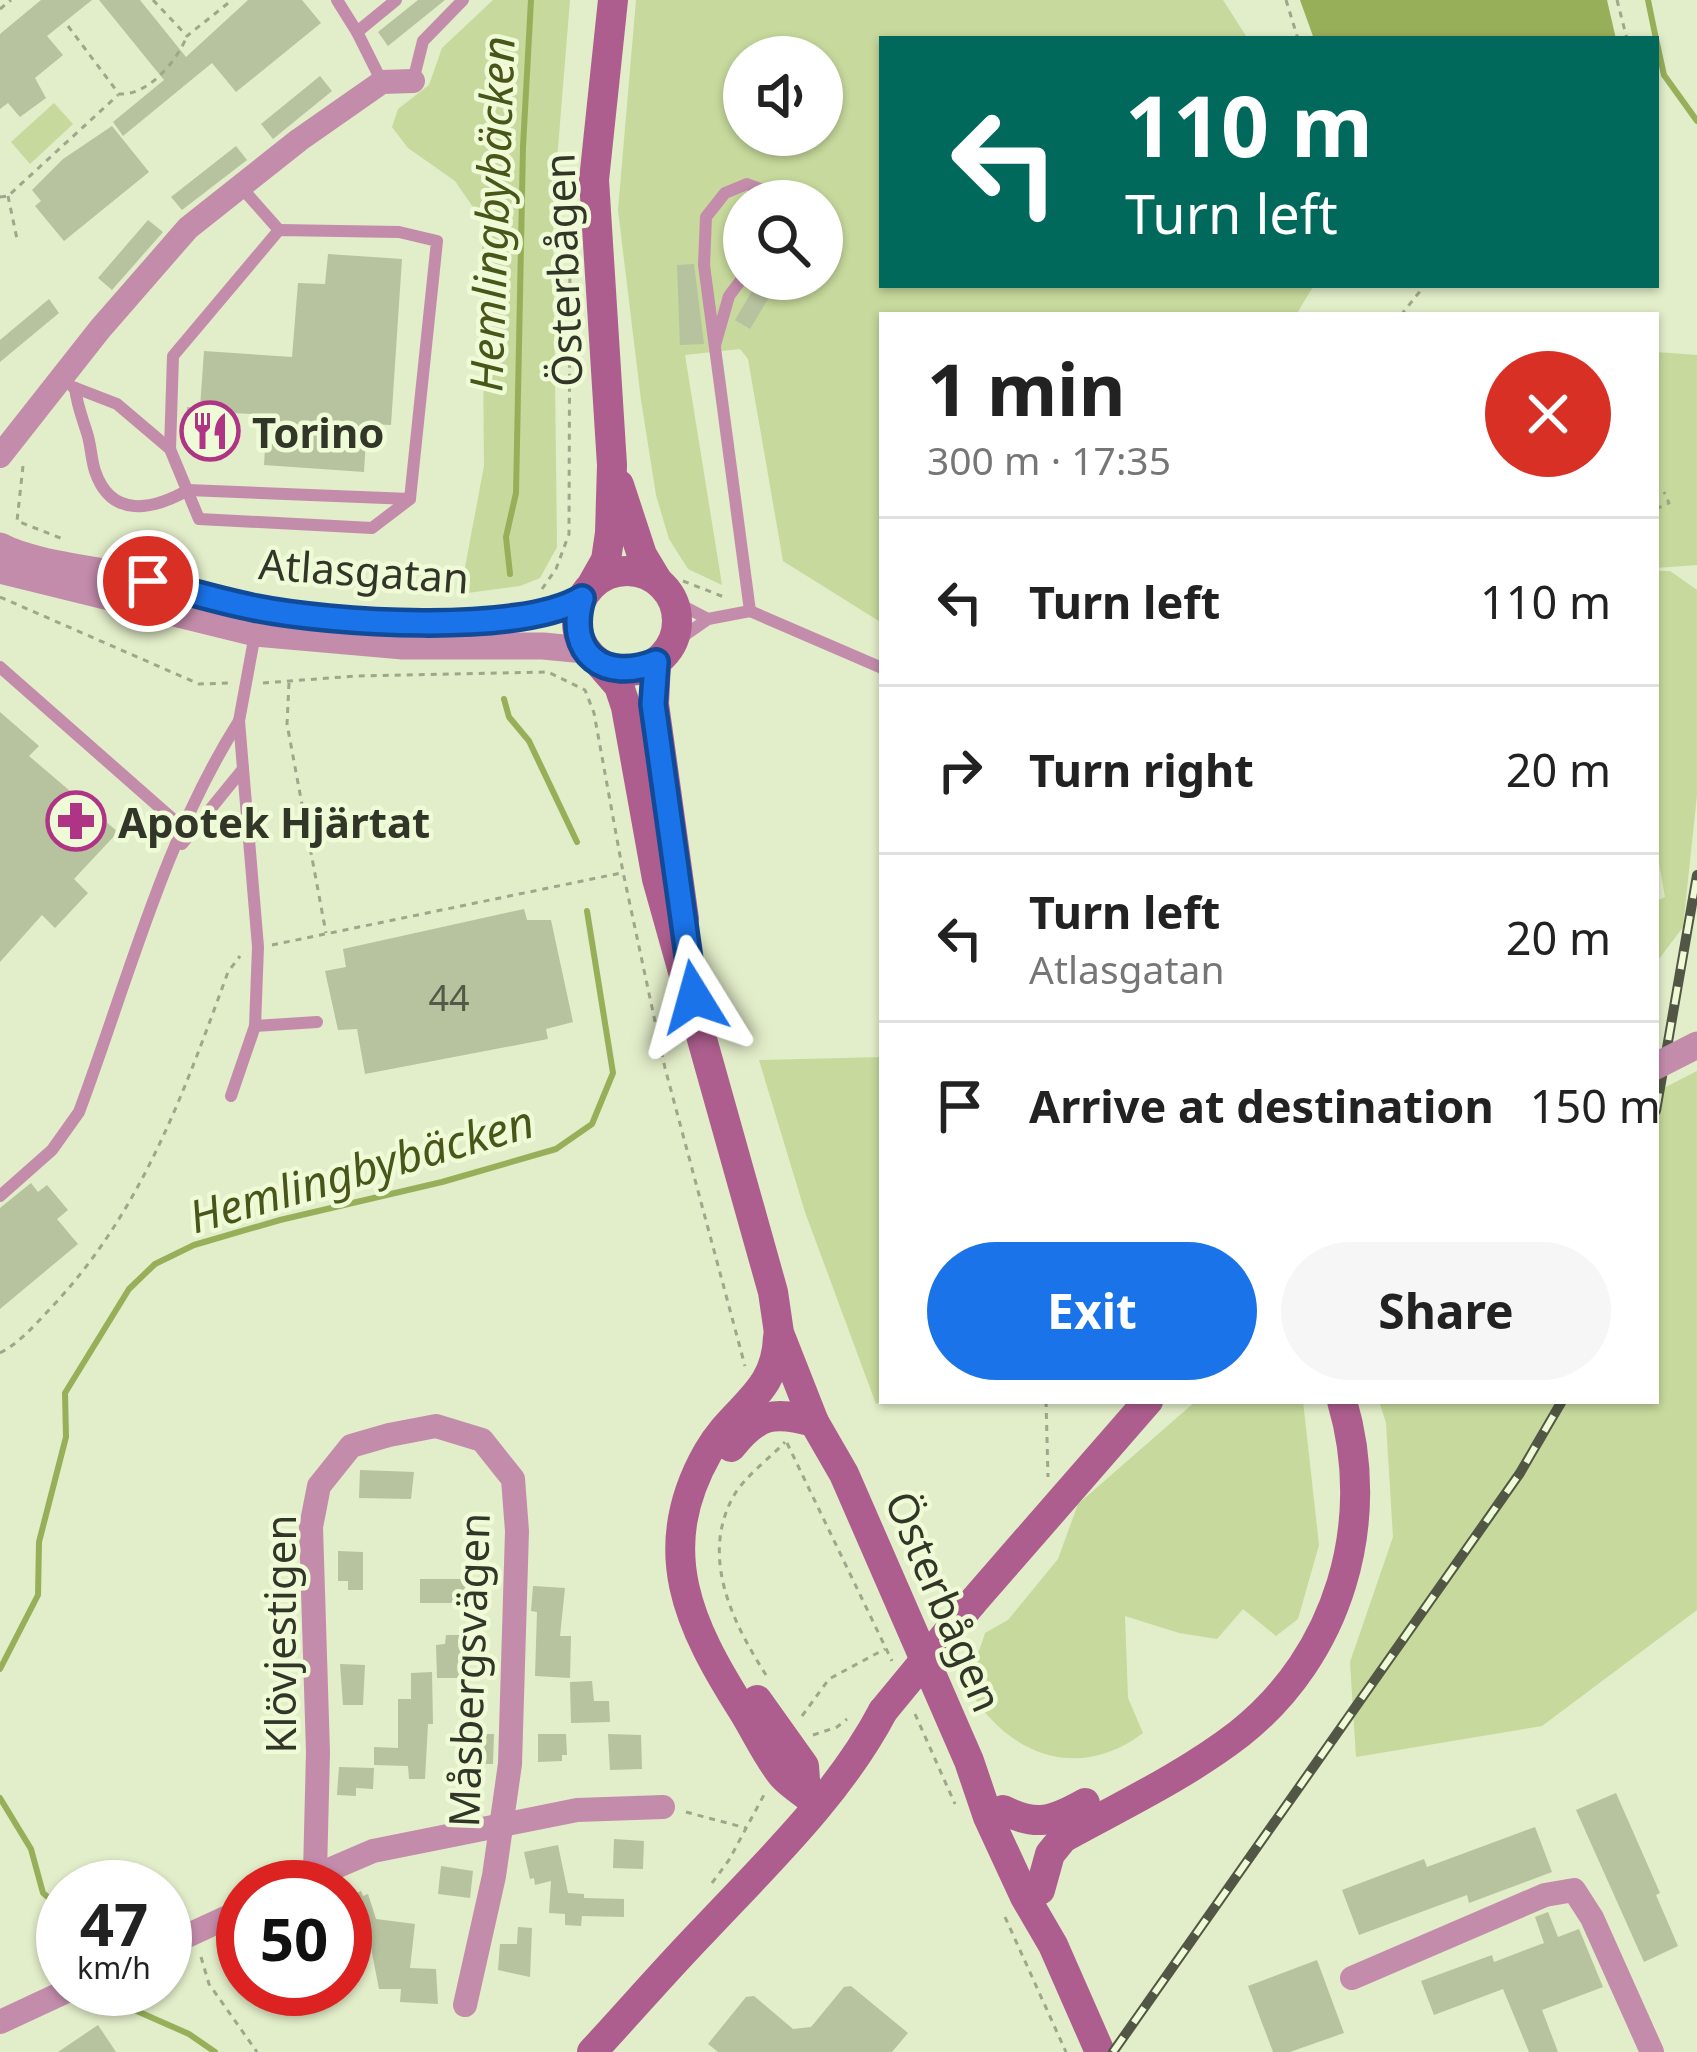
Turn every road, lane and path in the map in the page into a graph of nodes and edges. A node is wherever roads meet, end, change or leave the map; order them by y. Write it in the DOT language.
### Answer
graph roads {
  1 [pos="11,0"];
  2 [pos="153,0"];
  3 [pos="232,0"];
  4 [pos="337,0"];
  5 [pos="396,0"];
  6 [pos="463,0"];
  7 [pos="614,0"];
  8 [pos="1286,0"];
  9 [pos="1617,0"];
  10 [pos="0,9"];
  11 [pos="68,26"];
  12 [pos="358,32"];
  13 [pos="187,36"];
  14 [pos="1297,36"];
  15 [pos="1626,36"];
  16 [pos="413,81"];
  17 [pos="382,82"];
  18 [pos="119,94"];
  19 [pos="240,186"];
  20 [pos="723,196"];
  21 [pos="2,198"];
  22 [pos="571,215"];
  23 [pos="279,230"];
  24 [pos="17,239"];
  25 [pos="1423,288"];
  26 [pos="728,300"];
  27 [pos="1403,312"];
  28 [pos="713,352"];
  29 [pos="68,383"];
  30 [pos="170,449"];
  31 [pos="0,455"];
  32 [pos="612,465"];
  33 [pos="19,481"];
  34 [pos="188,490"];
  35 [pos="1664,492"];
  36 [pos="410,499"];
  37 [pos="1659,507"];
  38 [pos="70,542"];
  39 [pos="0,547"];
  40 [pos="0,570"];
  41 [pos="662,585"];
  42 [pos="587,590"];
  43 [pos="0,597"];
  44 [pos="535,600"];
  45 [pos="750,611"];
  46 [pos="708,619"];
  47 [pos="257,621"];
  48 [pos="664,653"];
  49 [pos="592,657"];
  50 [pos="879,667"];
  51 [pos="0,668"];
  52 [pos="245,683"];
  53 [pos="290,683"];
  54 [pos="239,721"];
  55 [pos="243,769"];
  56 [pos="183,828"];
  57 [pos="174,854"];
  58 [pos="622,872"];
  59 [pos="326,935"];
  60 [pos="258,947"];
  61 [pos="316,1022"];
  62 [pos="255,1026"];
  63 [pos="700,1038"];
  64 [pos="1697,1045"];
  65 [pos="1659,1064"];
  66 [pos="231,1096"];
  67 [pos="0,1196"];
  68 [pos="772,1292"];
  69 [pos="778,1333"];
  70 [pos="0,1353"];
  71 [pos="1046,1404"];
  72 [pos="1145,1404"];
  73 [pos="1161,1404"];
  74 [pos="1326,1404"];
  75 [pos="1343,1404"];
  76 [pos="772,1416"];
  77 [pos="814,1422"];
  78 [pos="389,1435"];
  79 [pos="1096,1459"];
  80 [pos="844,1474"];
  81 [pos="1048,1477"];
  82 [pos="886,1648"];
  83 [pos="896,1670"];
  84 [pos="773,1686"];
  85 [pos="915,1713"];
  86 [pos="851,1716"];
  87 [pos="800,1721"];
  88 [pos="969,1761"];
  89 [pos="789,1764"];
  90 [pos="812,1799"];
  91 [pos="664,1807"];
  92 [pos="1003,1810"];
  93 [pos="962,1820"];
  94 [pos="504,1824"];
  95 [pos="748,1829"];
  96 [pos="315,1860"];
  97 [pos="350,1860"];
  98 [pos="1040,1890"];
  99 [pos="702,1897"];
  100 [pos="1000,1905"];
  101 [pos="216,1922"];
  102 [pos="202,1928"];
  103 [pos="192,1933"];
  104 [pos="1053,1945"];
  105 [pos="1352,1978"];
  106 [pos="36,2005"];
  107 [pos="465,2005"];
  108 [pos="0,2021"];
  109 [pos="257,2052"];
  110 [pos="592,2052"];
  111 [pos="1066,2052"];
  112 [pos="1100,2052"];
  113 [pos="1652,2052"];
  1 -- 10 [label="path"];
  2 -- 13 [label="path"];
  3 -- 13 [label="path"];
  4 -- 12 [label="lane"];
  5 -- 12 [label="lane"];
  6 -- 16 [label="lane"];
  7 -- 32 [label="main road, Österbågen"];
  8 -- 14 [label="path"];
  9 -- 15 [label="path"];
  11 -- 18 [label="path"];
  12 -- 17 [label="lane"];
  13 -- 18 [label="path"];
  16 -- 17 [label="street"];
  17 -- 19 [label="street"];
  18 -- 21 [label="path"];
  19 -- 23 [label="lane"];
  19 -- 29 [label="street"];
  20 -- 28 [label="lane"];
  21 -- 24 [label="path"];
  22 -- 44 [label="path"];
  23 -- 30 [label="lane"];
  23 -- 36 [label="lane"];
  25 -- 27 [label="path"];
  26 -- 28 [label="lane"];
  28 -- 45 [label="lane"];
  29 -- 30 [label="lane"];
  29 -- 31 [label="street"];
  29 -- 34 [label="lane"];
  30 -- 34 [label="lane"];
  32 -- 41 [label="main road, Österbågen"];
  32 -- 42 [label="main road, Österbågen"];
  33 -- 38 [label="path"];
  34 -- 36 [label="lane"];
  34 -- 36 [label="lane"];
  35 -- 37 [label="path"];
  39 -- 47 [label="street, Atlasgatan"];
  40 -- 47 [label="street, Atlasgatan"];
  41 -- 42 [label="main road"];
  41 -- 46 [label="lane"];
  41 -- 48 [label="main road"];
  42 -- 47 [label="street, Atlasgatan"];
  42 -- 49 [label="main road"];
  43 -- 52 [label="path"];
  45 -- 46 [label="lane"];
  45 -- 50 [label="lane"];
  46 -- 48 [label="lane"];
  47 -- 49 [label="street, Atlasgatan"];
  47 -- 52 [label="lane"];
  48 -- 49 [label="main road"];
  48 -- 63 [label="main road, Österbågen"];
  49 -- 63 [label="main road, Österbågen"];
  51 -- 56 [label="lane"];
  52 -- 53 [label="path"];
  52 -- 54 [label="lane"];
  53 -- 58 [label="path"];
  53 -- 59 [label="path"];
  54 -- 55 [label="lane"];
  54 -- 56 [label="lane"];
  55 -- 57 [label="lane"];
  55 -- 60 [label="lane"];
  56 -- 57 [label="lane"];
  57 -- 67 [label="lane"];
  58 -- 59 [label="path"];
  58 -- 76 [label="path"];
  59 -- 60 [label="path"];
  60 -- 62 [label="lane"];
  60 -- 70 [label="path"];
  61 -- 62 [label="lane"];
  62 -- 66 [label="lane"];
  63 -- 68 [label="main road, Österbågen"];
  64 -- 65 [label="street, bridge"];
  68 -- 69 [label="main road, Österbågen"];
  68 -- 80 [label="main road, Österbågen"];
  69 -- 76 [label="main road"];
  69 -- 77 [label="main road, Österbågen"];
  71 -- 81 [label="path"];
  72 -- 79 [label="main road"];
  73 -- 79 [label="main road"];
  74 -- 92 [label="main road"];
  75 -- 98 [label="main road"];
  76 -- 77 [label="main road"];
  76 -- 82 [label="path"];
  76 -- 84 [label="path"];
  76 -- 89 [label="main road"];
  77 -- 80 [label="main road, Österbågen"];
  78 -- 94 [label="street, Måsbergsvägen"];
  78 -- 96 [label="street, Klövjestigen"];
  79 -- 90 [label="main road, bridge"];
  80 -- 88 [label="main road, Österbågen"];
  82 -- 83 [label="path"];
  82 -- 87 [label="path"];
  85 -- 93 [label="path"];
  86 -- 89 [label="path"];
  88 -- 92 [label="main road, Österbågen"];
  88 -- 104 [label="main road, Österbågen"];
  89 -- 90 [label="main road"];
  89 -- 95 [label="path"];
  90 -- 110 [label="main road"];
  91 -- 94 [label="street"];
  91 -- 95 [label="path"];
  92 -- 98 [label="main road, Österbågen"];
  94 -- 97 [label="street"];
  94 -- 107 [label="street, Måsbergsvägen"];
  95 -- 99 [label="path"];
  98 -- 104 [label="main road, Österbågen"];
  100 -- 111 [label="path"];
  101 -- 102 [label="street"];
  102 -- 103 [label="street"];
  102 -- 109 [label="path"];
  104 -- 112 [label="main road, Österbågen"];
  105 -- 113 [label="street"];
  106 -- 108 [label="street"];
}
